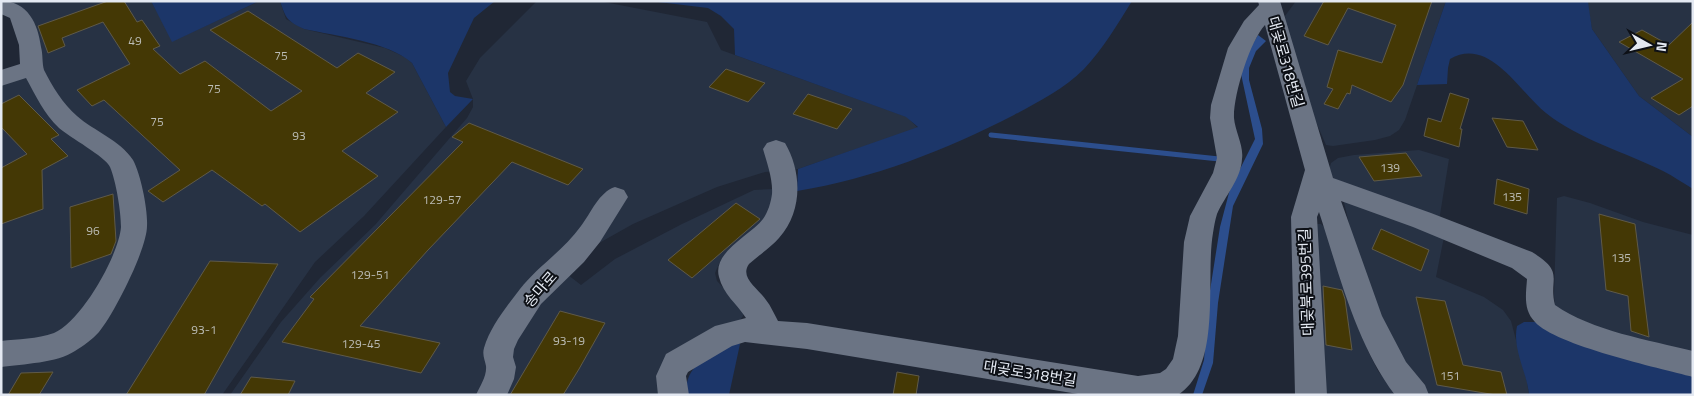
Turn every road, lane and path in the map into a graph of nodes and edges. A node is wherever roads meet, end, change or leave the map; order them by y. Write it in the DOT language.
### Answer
graph roads {
  1 [pos="1269,4"];
  2 [pos="1,6"];
  3 [pos="32,68"];
  4 [pos="1,78"];
  5 [pos="776,150"];
  6 [pos="1319,177"];
  7 [pos="616,197"];
  8 [pos="769,332"];
  9 [pos="1,354"];
  10 [pos="1693,364"];
  11 [pos="1166,391"];
  12 [pos="492,395"];
  13 [pos="674,395"];
  14 [pos="1311,395"];
  15 [pos="1414,395"];
  1 -- 6 [label="street, 대곶로318번길"];
  1 -- 11 [label="street, 대곶로318번길"];
  2 -- 3 [label="street"];
  3 -- 4 [label="street"];
  3 -- 9 [label="street"];
  5 -- 8 [label="street"];
  6 -- 10 [label="street"];
  6 -- 14 [label="street, 대곶북로395번길"];
  6 -- 15 [label="street, 대곶로318번길"];
  7 -- 12 [label="street, 송마로"];
  8 -- 11 [label="street, 대곶로318번길"];
  8 -- 13 [label="street, 대곶로318번길"];
}
